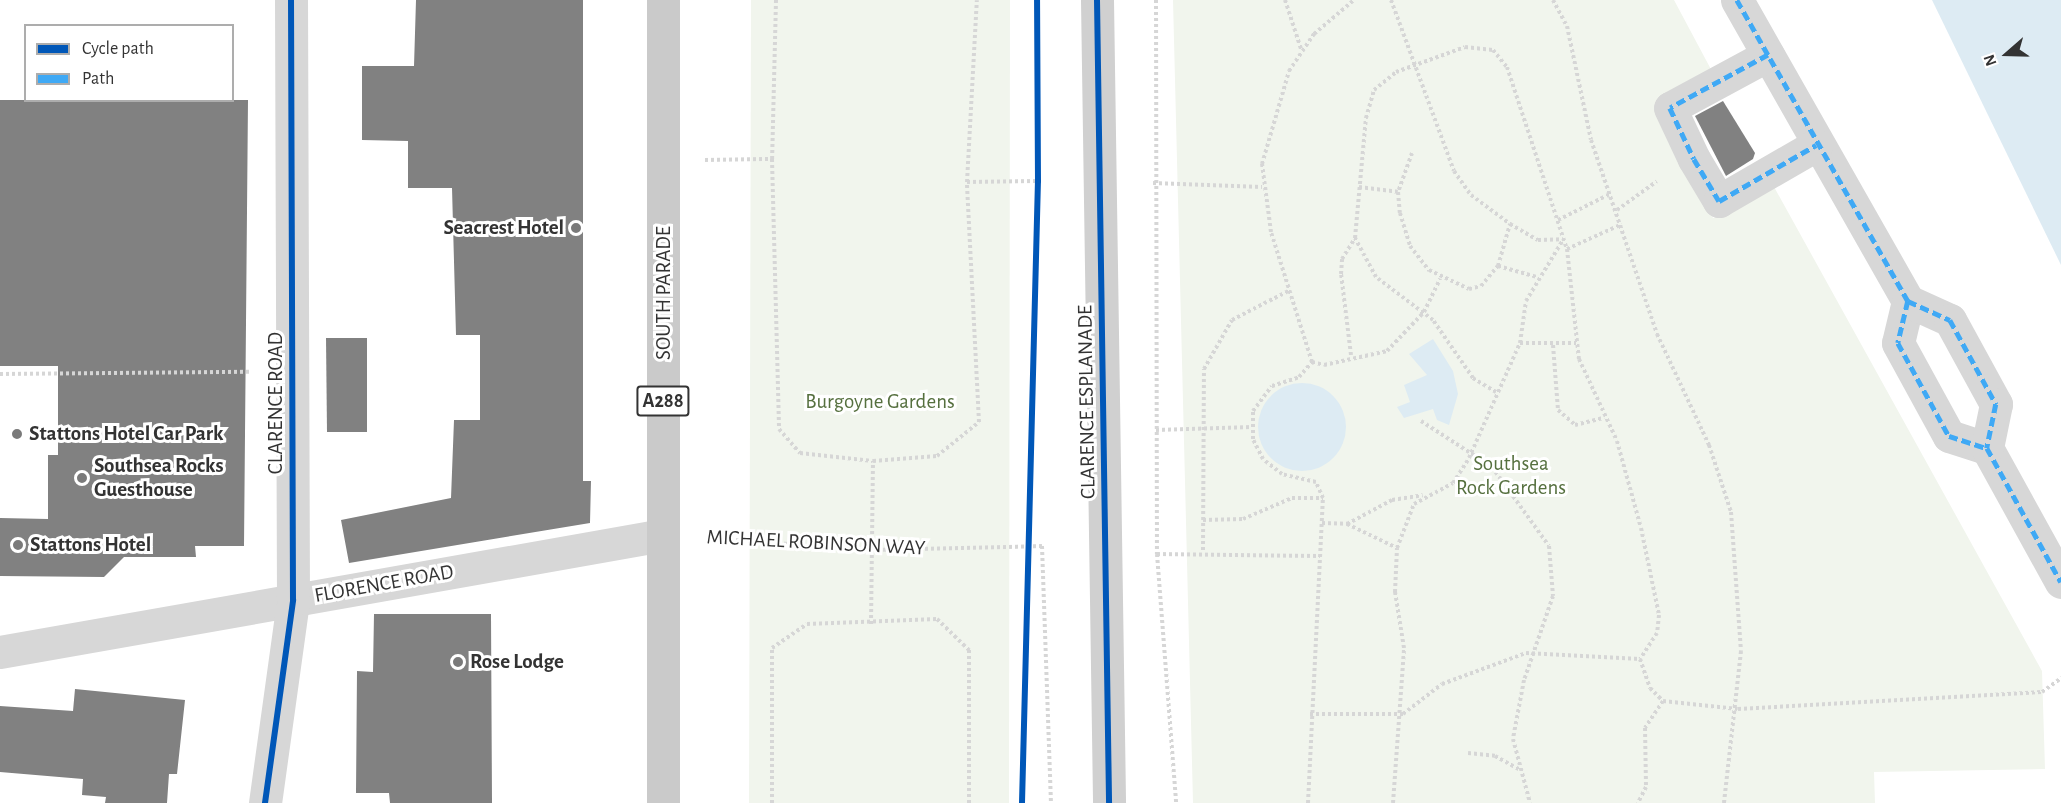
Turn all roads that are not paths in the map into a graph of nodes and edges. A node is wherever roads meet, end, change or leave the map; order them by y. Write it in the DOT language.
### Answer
graph roads {
  1 [pos="291,0"];
  2 [pos="663,0"];
  3 [pos="1097,0"];
  4 [pos="1737,0"];
  5 [pos="1768,55"];
  6 [pos="1816,145"];
  7 [pos="1908,301"];
  8 [pos="1987,447"];
  9 [pos="663,535"];
  10 [pos="2061,582"];
  11 [pos="293,600"];
  12 [pos="0,652"];
  13 [pos="265,803"];
  14 [pos="663,803"];
  15 [pos="1110,803"];
  1 -- 11 [label="street, CLARENCE ROAD"];
  2 -- 9 [label="main road, SOUTH PARADE / A288"];
  3 -- 15 [label="street, CLARENCE ESPLANADE"];
  4 -- 5 [label="street"];
  5 -- 6 [label="street"];
  5 -- 6 [label="street"];
  6 -- 7 [label="street"];
  7 -- 8 [label="street"];
  7 -- 8 [label="street"];
  8 -- 10 [label="street"];
  9 -- 11 [label="street, FLORENCE ROAD"];
  9 -- 14 [label="main road, SOUTH PARADE / A288"];
  11 -- 12 [label="street, FLORENCE ROAD"];
  11 -- 13 [label="street, CLARENCE ROAD"];
}
